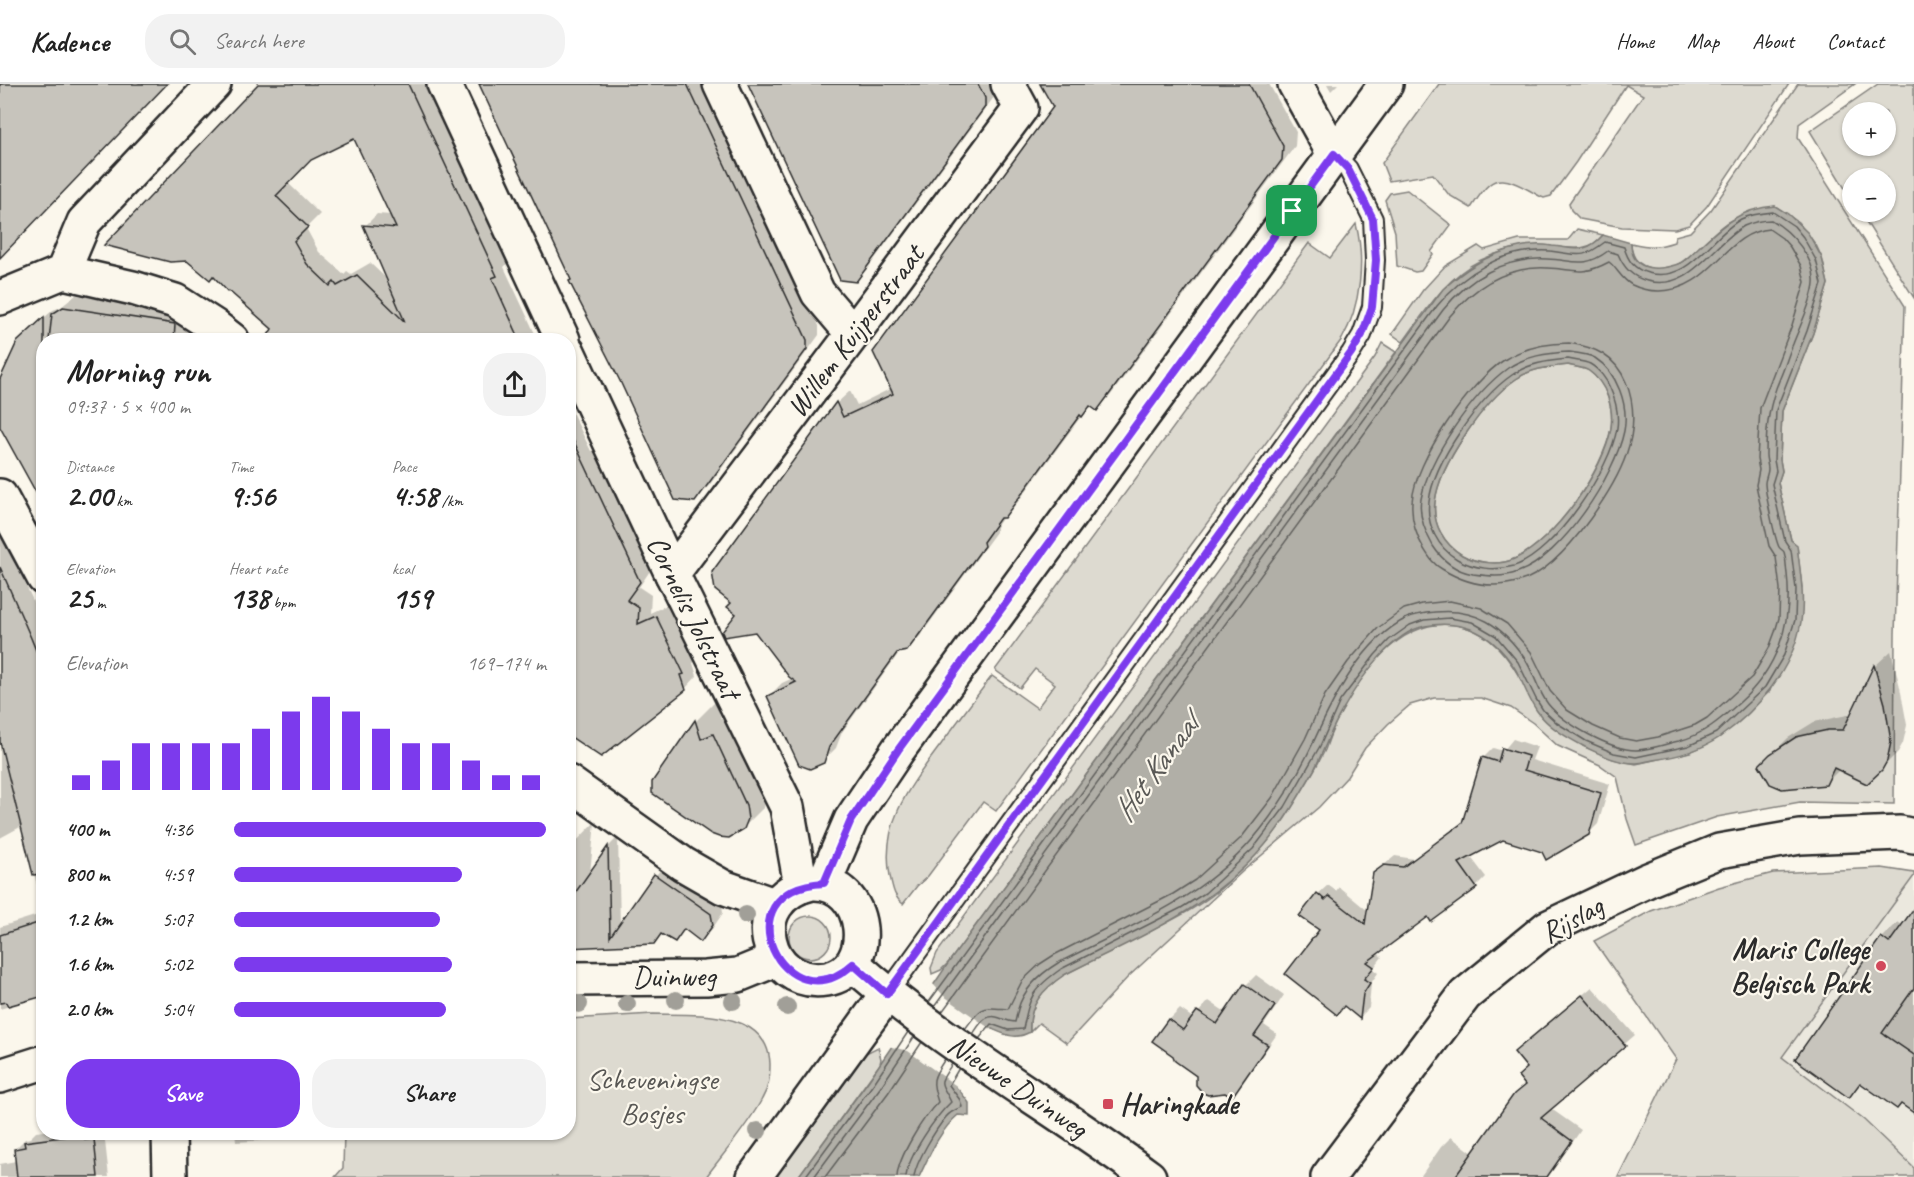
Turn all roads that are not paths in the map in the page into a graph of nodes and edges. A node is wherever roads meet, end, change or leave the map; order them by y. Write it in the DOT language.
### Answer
graph roads {
  1 [pos="214,84"];
  2 [pos="444,84"];
  3 [pos="720,84"];
  4 [pos="1008,84"];
  5 [pos="1295,84"];
  6 [pos="1386,84"];
  7 [pos="1334,154"];
  8 [pos="63,272"];
  9 [pos="0,298"];
  10 [pos="223,333"];
  11 [pos="560,333"];
  12 [pos="853,334"];
  13 [pos="576,369"];
  14 [pos="0,496"];
  15 [pos="36,563"];
  16 [pos="672,574"];
  17 [pos="576,788"];
  18 [pos="1914,836"];
  19 [pos="812,884"];
  20 [pos="774,905"];
  21 [pos="777,959"];
  22 [pos="853,964"];
  23 [pos="576,979"];
  24 [pos="897,1002"];
  25 [pos="36,1065"];
  26 [pos="0,1076"];
  27 [pos="169,1140"];
  28 [pos="170,1177"];
  29 [pos="754,1177"];
  30 [pos="1149,1177"];
  31 [pos="1328,1177"];
  1 -- 8 [label="street"];
  2 -- 11 [label="street"];
  3 -- 12 [label="street"];
  4 -- 12 [label="street, Willem Kuijperstraat"];
  5 -- 7 [label="street"];
  6 -- 7 [label="street"];
  7 -- 19 [label="street"];
  7 -- 24 [label="lane"];
  8 -- 9 [label="street"];
  8 -- 10 [label="street"];
  12 -- 16 [label="street, Willem Kuijperstraat"];
  13 -- 16 [label="street, Cornelis Jolstraat"];
  14 -- 15 [label="street"];
  16 -- 19 [label="street, Cornelis Jolstraat"];
  17 -- 20 [label="street"];
  18 -- 31 [label="street, Rijslag"];
  19 -- 20 [label="street"];
  19 -- 22 [label="street"];
  20 -- 21 [label="street"];
  21 -- 22 [label="street"];
  21 -- 23 [label="street, Duinweg"];
  22 -- 24 [label="street"];
  24 -- 29 [label="street"];
  24 -- 30 [label="street, Nieuwe Duinweg"];
  25 -- 26 [label="street"];
  27 -- 28 [label="street"];
}
